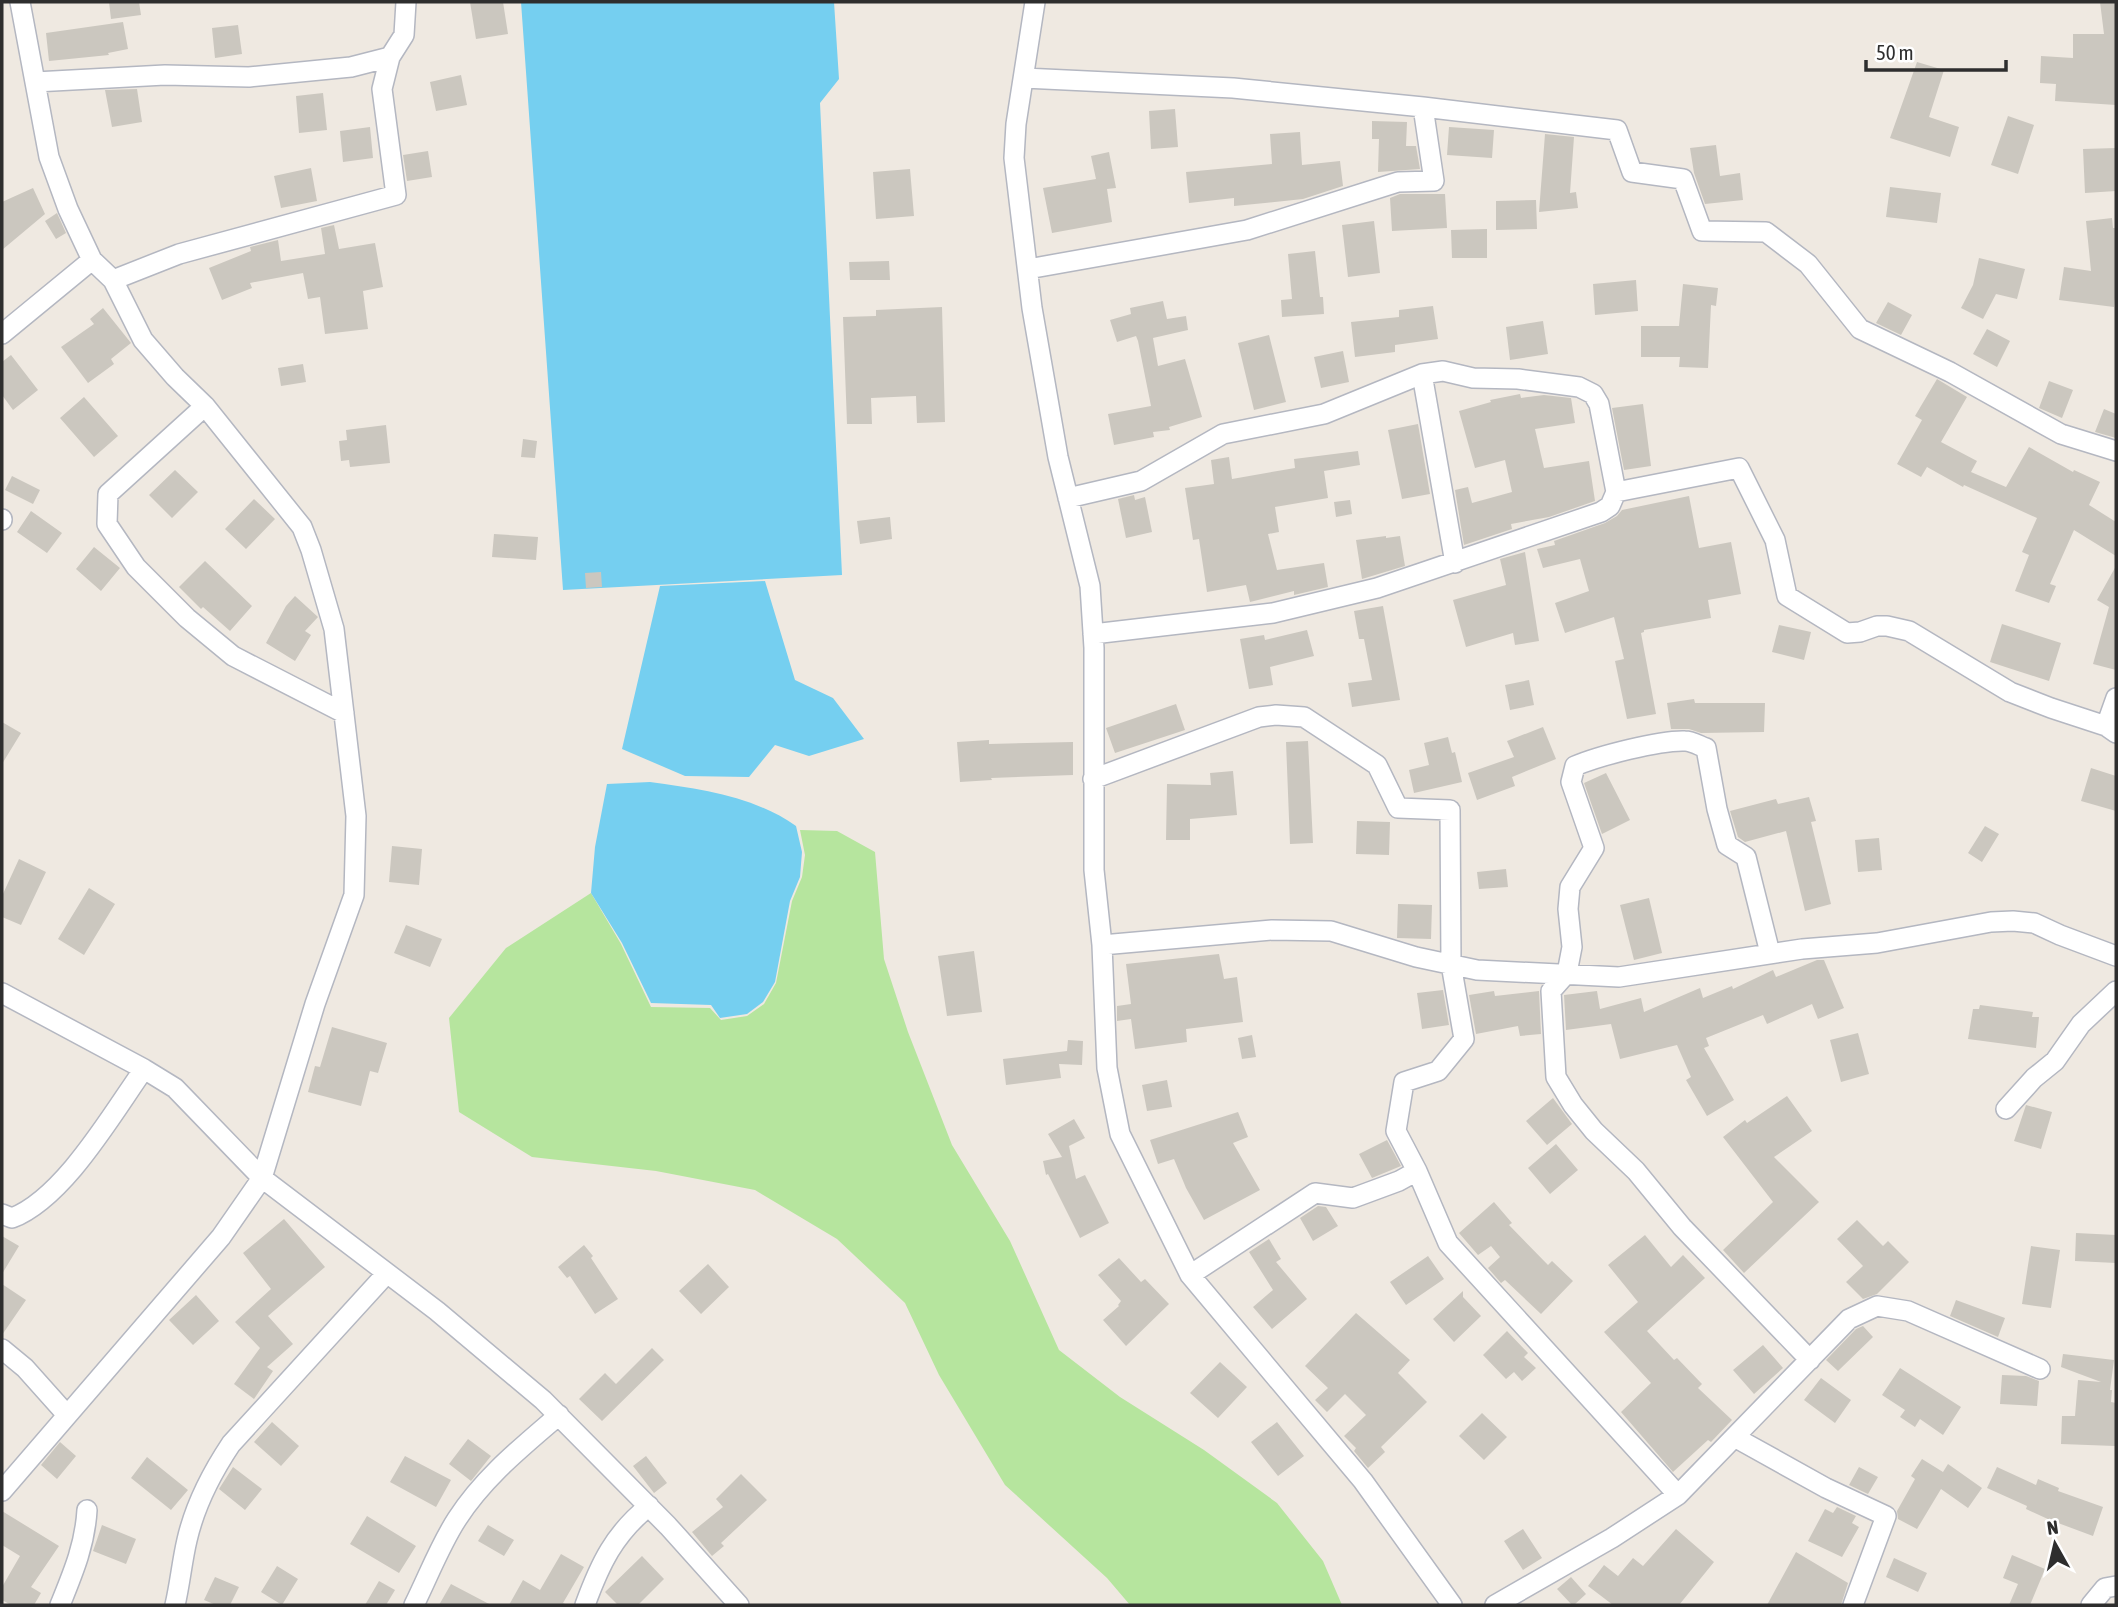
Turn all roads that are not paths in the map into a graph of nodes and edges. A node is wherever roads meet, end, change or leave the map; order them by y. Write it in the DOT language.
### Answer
graph roads {
  1 [pos="20,2"];
  2 [pos="406,2"];
  3 [pos="1035,2"];
  4 [pos="390,57"];
  5 [pos="1024,78"];
  6 [pos="35,82"];
  7 [pos="1423,107"];
  8 [pos="92,260"];
  9 [pos="1027,269"];
  10 [pos="113,280"];
  11 [pos="2,334"];
  12 [pos="1422,374"];
  13 [pos="205,406"];
  14 [pos="2116,451"];
  15 [pos="1616,492"];
  16 [pos="1068,498"];
  17 [pos="1455,563"];
  18 [pos="1093,634"];
  19 [pos="2116,698"];
  20 [pos="344,713"];
  21 [pos="2111,729"];
  22 [pos="1093,779"];
  23 [pos="1102,944"];
  24 [pos="1770,953"];
  25 [pos="2116,956"];
  26 [pos="1451,964"];
  27 [pos="1567,973"];
  28 [pos="2116,991"];
  29 [pos="2,993"];
  30 [pos="144,1069"];
  31 [pos="2007,1109"];
  32 [pos="1417,1171"];
  33 [pos="262,1178"];
  34 [pos="2,1214"];
  35 [pos="387,1273"];
  36 [pos="1190,1275"];
  37 [pos="2,1349"];
  38 [pos="1810,1360"];
  39 [pos="2040,1369"];
  40 [pos="67,1415"];
  41 [pos="559,1415"];
  42 [pos="1736,1438"];
  43 [pos="2,1490"];
  44 [pos="1678,1495"];
  45 [pos="649,1506"];
  46 [pos="87,1510"];
  47 [pos="2116,1586"];
  48 [pos="60,1605"];
  49 [pos="175,1605"];
  50 [pos="414,1605"];
  51 [pos="585,1605"];
  52 [pos="739,1605"];
  53 [pos="1452,1605"];
  54 [pos="1495,1605"];
  55 [pos="1853,1605"];
  56 [pos="2091,1605"];
  1 -- 6 [label="street"];
  2 -- 4 [label="street"];
  3 -- 5 [label="street"];
  4 -- 6 [label="street"];
  4 -- 10 [label="street"];
  5 -- 7 [label="street"];
  5 -- 9 [label="street"];
  6 -- 8 [label="street"];
  7 -- 9 [label="street"];
  7 -- 14 [label="street"];
  8 -- 10 [label="street"];
  8 -- 11 [label="street"];
  9 -- 16 [label="street"];
  10 -- 13 [label="street"];
  12 -- 15 [label="street"];
  12 -- 16 [label="street"];
  12 -- 17 [label="street"];
  13 -- 20 [label="street"];
  13 -- 20 [label="street"];
  15 -- 17 [label="street"];
  15 -- 21 [label="street"];
  16 -- 18 [label="street"];
  17 -- 18 [label="street"];
  18 -- 22 [label="street"];
  19 -- 21 [label="street"];
  20 -- 33 [label="street"];
  22 -- 23 [label="street"];
  22 -- 26 [label="street"];
  23 -- 26 [label="street"];
  23 -- 36 [label="street"];
  24 -- 25 [label="street"];
  24 -- 27 [label="street"];
  24 -- 27 [label="street"];
  26 -- 27 [label="street"];
  26 -- 32 [label="street"];
  27 -- 38 [label="street"];
  28 -- 31 [label="street"];
  29 -- 30 [label="street"];
  30 -- 33 [label="street"];
  30 -- 34 [label="street"];
  32 -- 36 [label="street"];
  32 -- 44 [label="street"];
  33 -- 35 [label="street"];
  33 -- 40 [label="street"];
  35 -- 41 [label="street"];
  35 -- 49 [label="street"];
  36 -- 53 [label="street"];
  37 -- 40 [label="street"];
  38 -- 39 [label="street"];
  38 -- 42 [label="street"];
  40 -- 43 [label="street"];
  41 -- 45 [label="street"];
  41 -- 50 [label="street"];
  42 -- 44 [label="street"];
  42 -- 55 [label="street"];
  44 -- 54 [label="street"];
  45 -- 51 [label="street"];
  45 -- 52 [label="street"];
  46 -- 48 [label="street"];
  47 -- 56 [label="street"];
}
